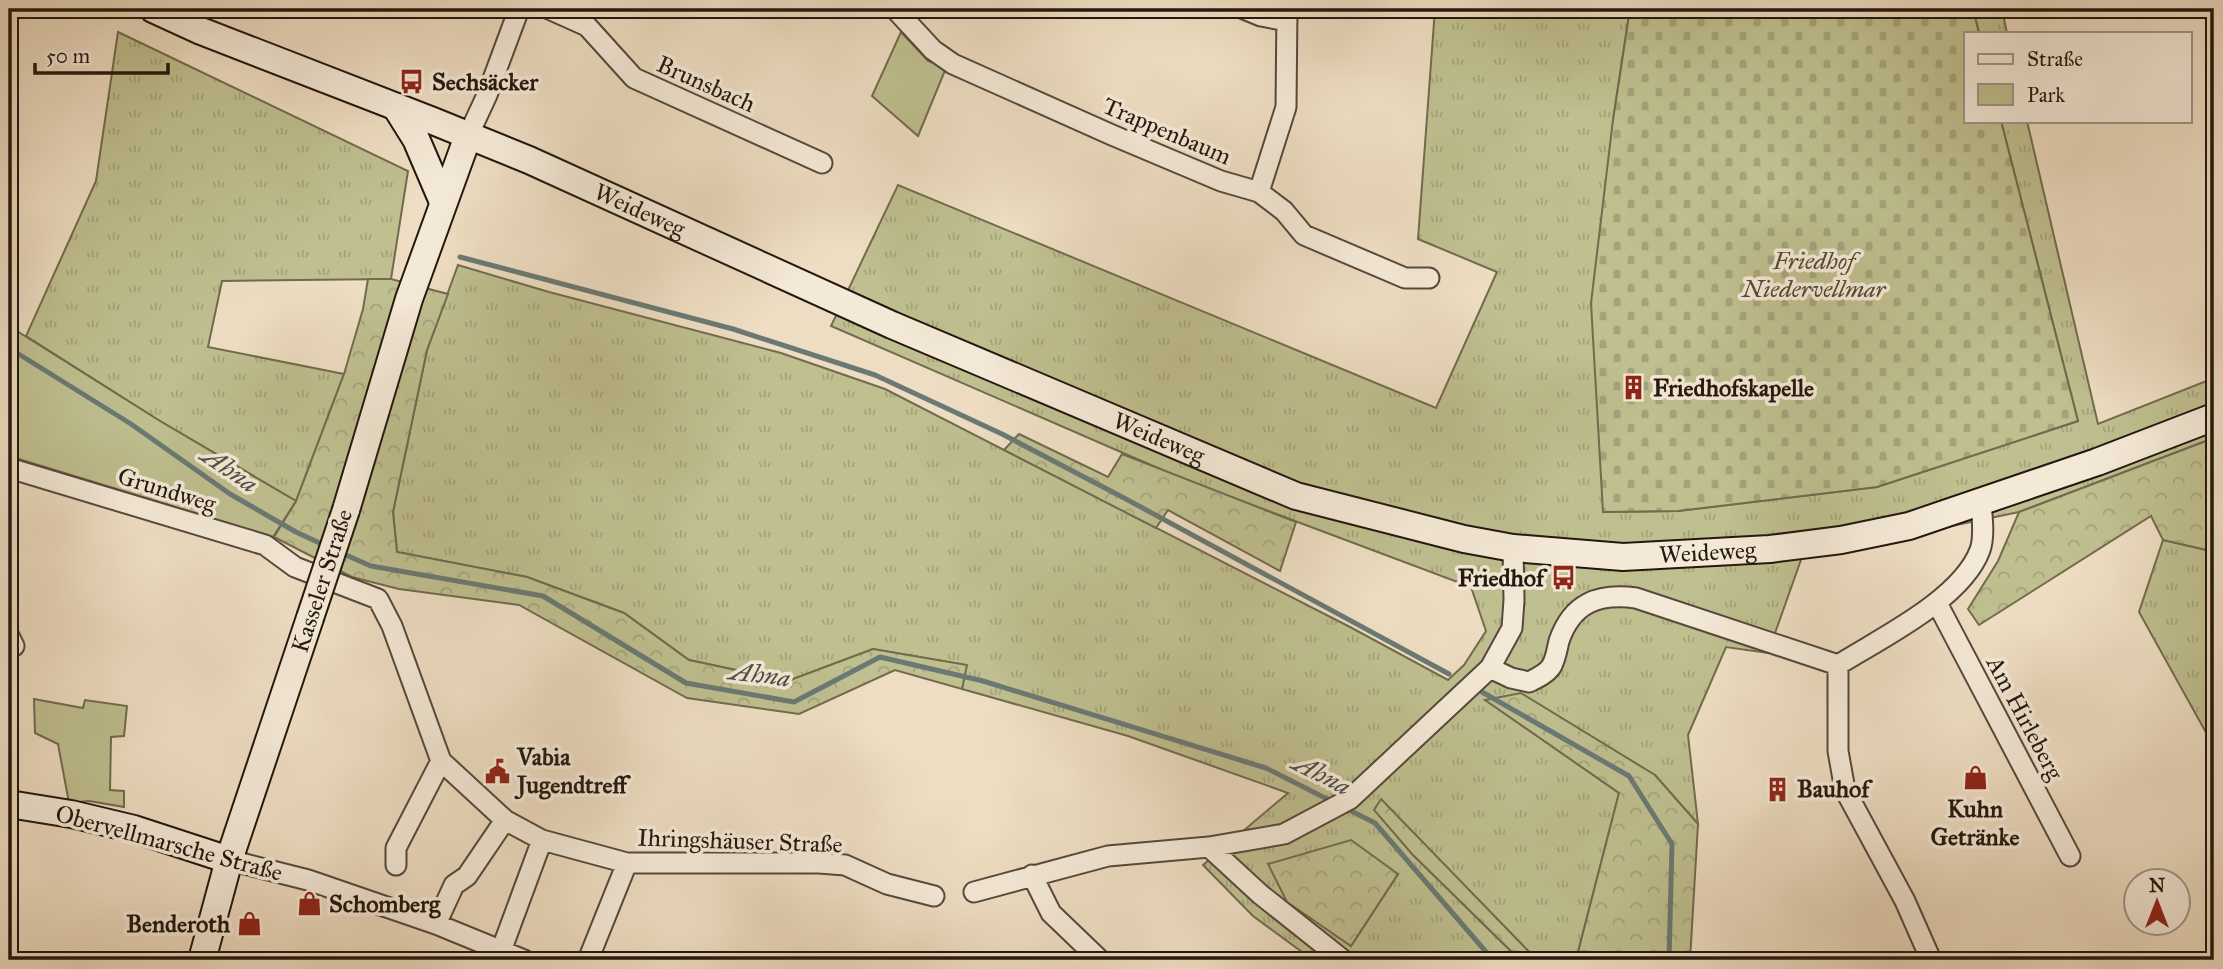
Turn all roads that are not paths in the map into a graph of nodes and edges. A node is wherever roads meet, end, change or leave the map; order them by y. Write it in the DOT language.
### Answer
graph roads {
  1 [pos="153,9"];
  2 [pos="519,9"];
  3 [pos="549,9"];
  4 [pos="895,9"];
  5 [pos="1244,9"];
  6 [pos="1287,15"];
  7 [pos="396,107"];
  8 [pos="468,136"];
  9 [pos="822,163"];
  10 [pos="1259,192"];
  11 [pos="443,202"];
  12 [pos="1429,278"];
  13 [pos="2214,417"];
  14 [pos="9,468"];
  15 [pos="1982,502"];
  16 [pos="1513,548"];
  17 [pos="1937,603"];
  18 [pos="1838,665"];
  19 [pos="1490,668"];
  20 [pos="441,761"];
  21 [pos="9,804"];
  22 [pos="505,820"];
  23 [pos="542,840"];
  24 [pos="1209,847"];
  25 [pos="2070,856"];
  26 [pos="229,860"];
  27 [pos="627,863"];
  28 [pos="396,865"];
  29 [pos="1032,875"];
  30 [pos="974,892"];
  31 [pos="934,896"];
  32 [pos="436,925"];
  33 [pos="501,951"];
  34 [pos="202,960"];
  35 [pos="524,960"];
  36 [pos="588,960"];
  37 [pos="1100,960"];
  38 [pos="1343,960"];
  39 [pos="1931,960"];
  1 -- 7 [label="main road, Weideweg"];
  2 -- 8 [label="street"];
  3 -- 9 [label="street, Brunsbach"];
  4 -- 10 [label="street, Trappenbaum"];
  5 -- 6 [label="street"];
  6 -- 10 [label="street"];
  7 -- 8 [label="main road, Weideweg"];
  7 -- 11 [label="main road"];
  8 -- 11 [label="main road, Kasseler Straße"];
  8 -- 16 [label="main road, Weideweg"];
  10 -- 12 [label="street, Trappenbaum"];
  11 -- 26 [label="main road, Kasseler Straße, bridge"];
  13 -- 15 [label="main road, Weideweg"];
  14 -- 20 [label="street, Grundweg"];
  15 -- 16 [label="main road, Weideweg"];
  15 -- 17 [label="street"];
  16 -- 19 [label="street"];
  17 -- 18 [label="street"];
  17 -- 25 [label="street, Am Hirleberg"];
  18 -- 19 [label="street"];
  18 -- 39 [label="street"];
  19 -- 24 [label="street"];
  20 -- 22 [label="street, Ihringshäuser Straße"];
  20 -- 28 [label="street"];
  21 -- 26 [label="main road, Obervellmarsche Straße"];
  22 -- 23 [label="street, Ihringshäuser Straße"];
  22 -- 32 [label="street"];
  23 -- 27 [label="street, Ihringshäuser Straße"];
  23 -- 33 [label="street"];
  24 -- 29 [label="street"];
  24 -- 38 [label="street"];
  26 -- 32 [label="street, Obervellmarsche Straße"];
  26 -- 34 [label="main road, Kasseler Straße"];
  27 -- 31 [label="street, Ihringshäuser Straße"];
  27 -- 36 [label="street"];
  29 -- 30 [label="street"];
  29 -- 37 [label="street"];
  32 -- 33 [label="street, Obervellmarsche Straße"];
  33 -- 35 [label="street, Obervellmarsche Straße"];
}
